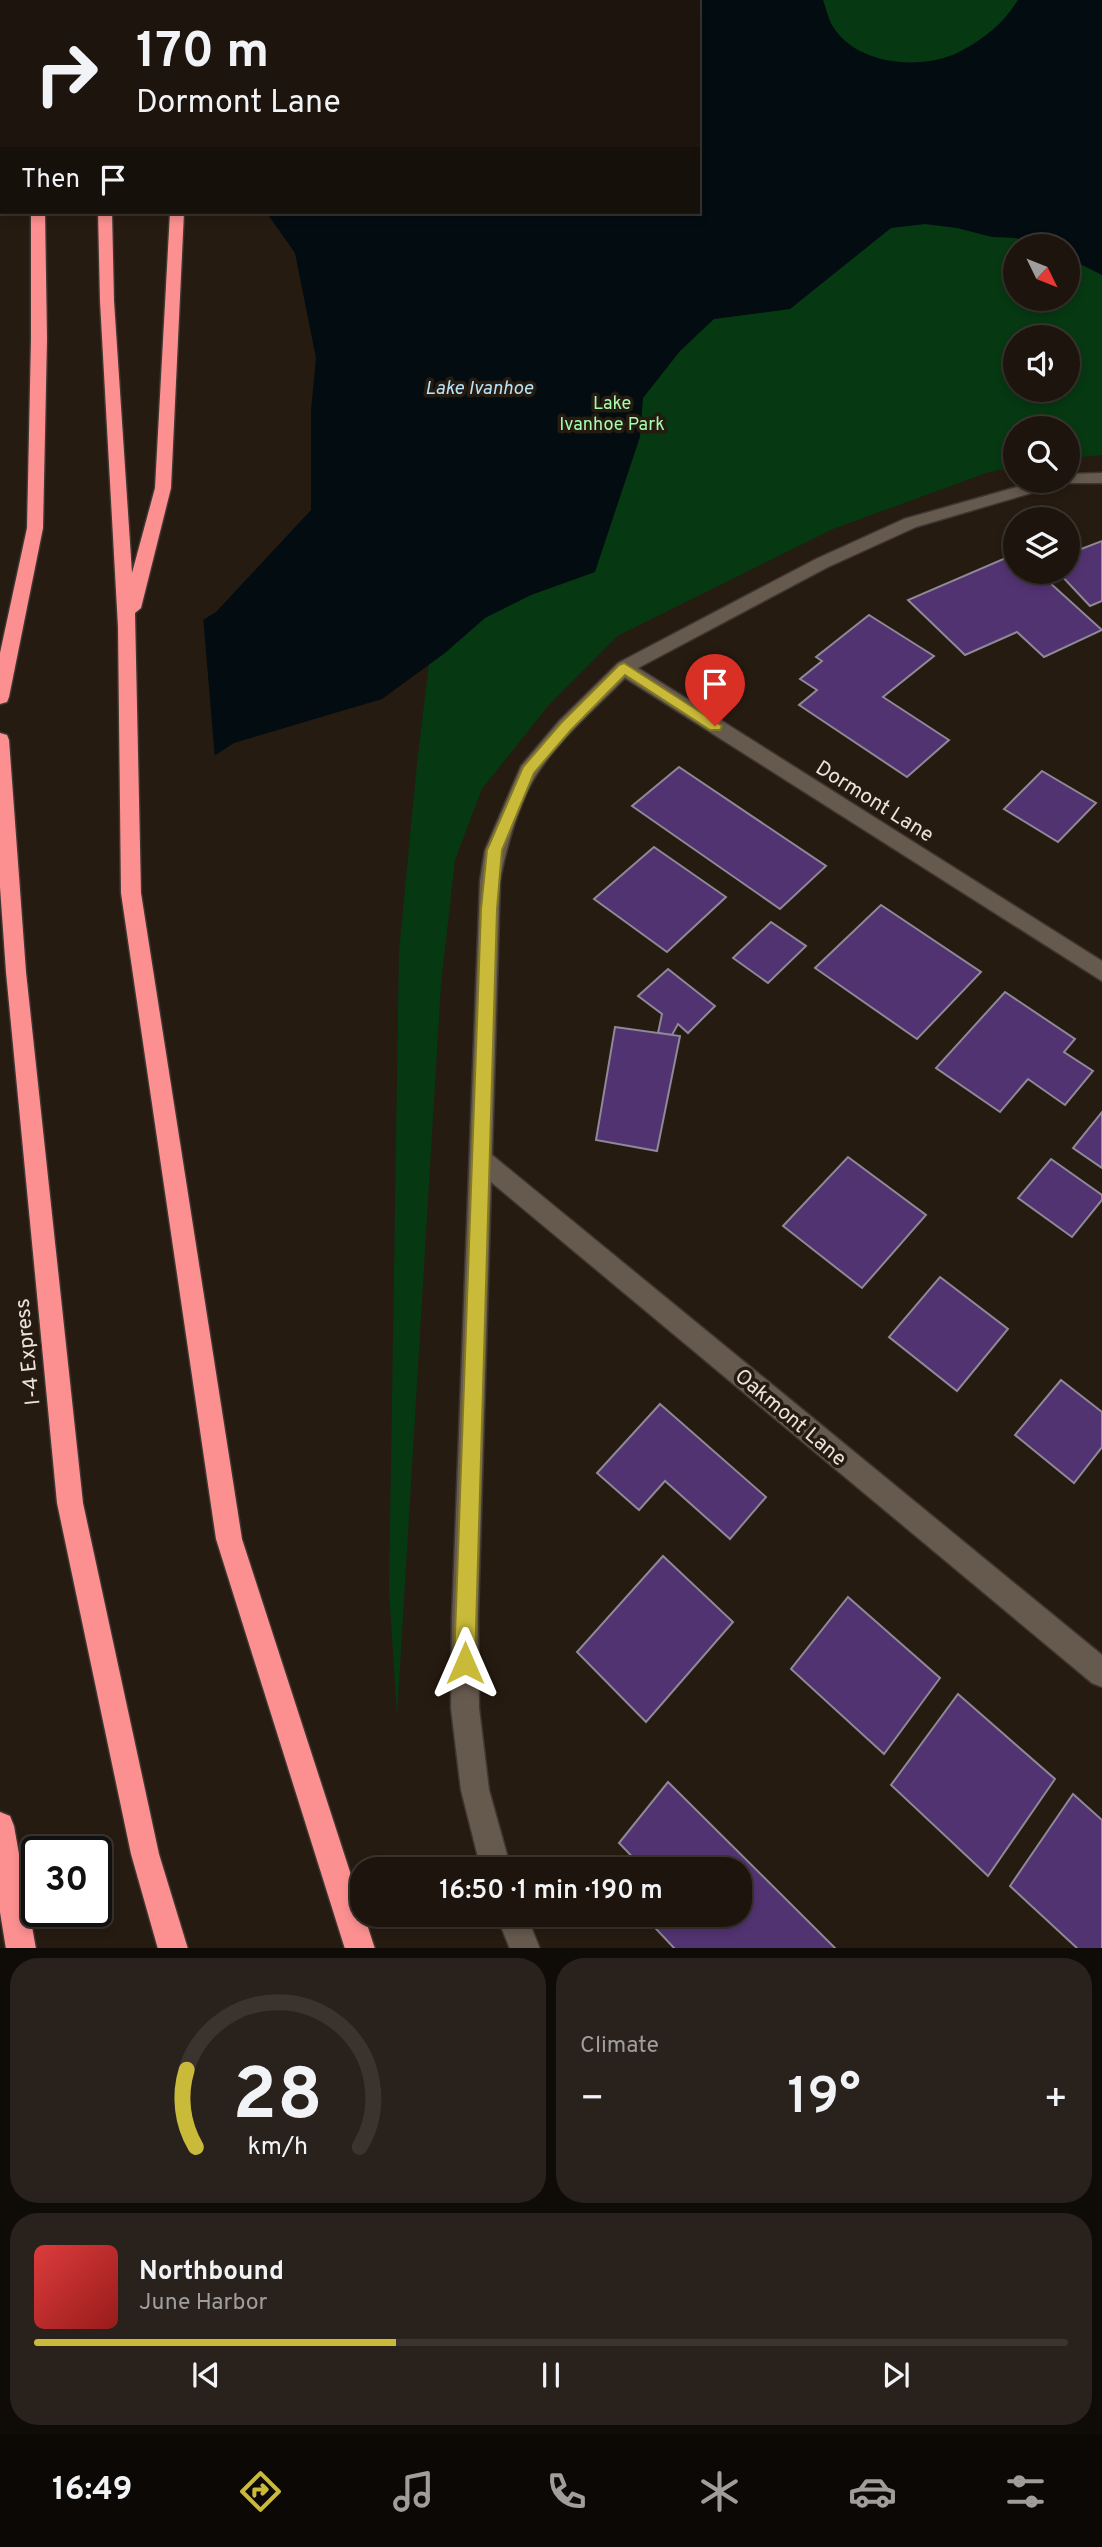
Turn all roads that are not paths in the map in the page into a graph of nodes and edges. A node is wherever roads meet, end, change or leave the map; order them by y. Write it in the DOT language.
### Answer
graph roads {
  1 [pos="38,214"];
  2 [pos="105,214"];
  3 [pos="177,214"];
  4 [pos="1102,478"];
  5 [pos="1080,479"];
  6 [pos="1016,493"];
  7 [pos="127,627"];
  8 [pos="624,668"];
  9 [pos="0,697"];
  10 [pos="0,740"];
  11 [pos="1102,972"];
  12 [pos="481,1160"];
  13 [pos="1102,1673"];
  14 [pos="0,1826"];
  15 [pos="493,1857"];
  16 [pos="517,1927"];
  17 [pos="21,1948"];
  18 [pos="173,1948"];
  19 [pos="360,1948"];
  20 [pos="525,1948"];
  1 -- 9 [label="highway"];
  2 -- 7 [label="highway"];
  3 -- 7 [label="highway"];
  4 -- 5 [label="street"];
  6 -- 8 [label="street"];
  7 -- 19 [label="highway"];
  8 -- 11 [label="street, Dormont Lane"];
  8 -- 12 [label="street"];
  10 -- 18 [label="highway, I-4 Express"];
  12 -- 13 [label="street, Oakmont Lane"];
  12 -- 15 [label="street"];
  14 -- 17 [label="highway"];
  16 -- 20 [label="street"];
}
